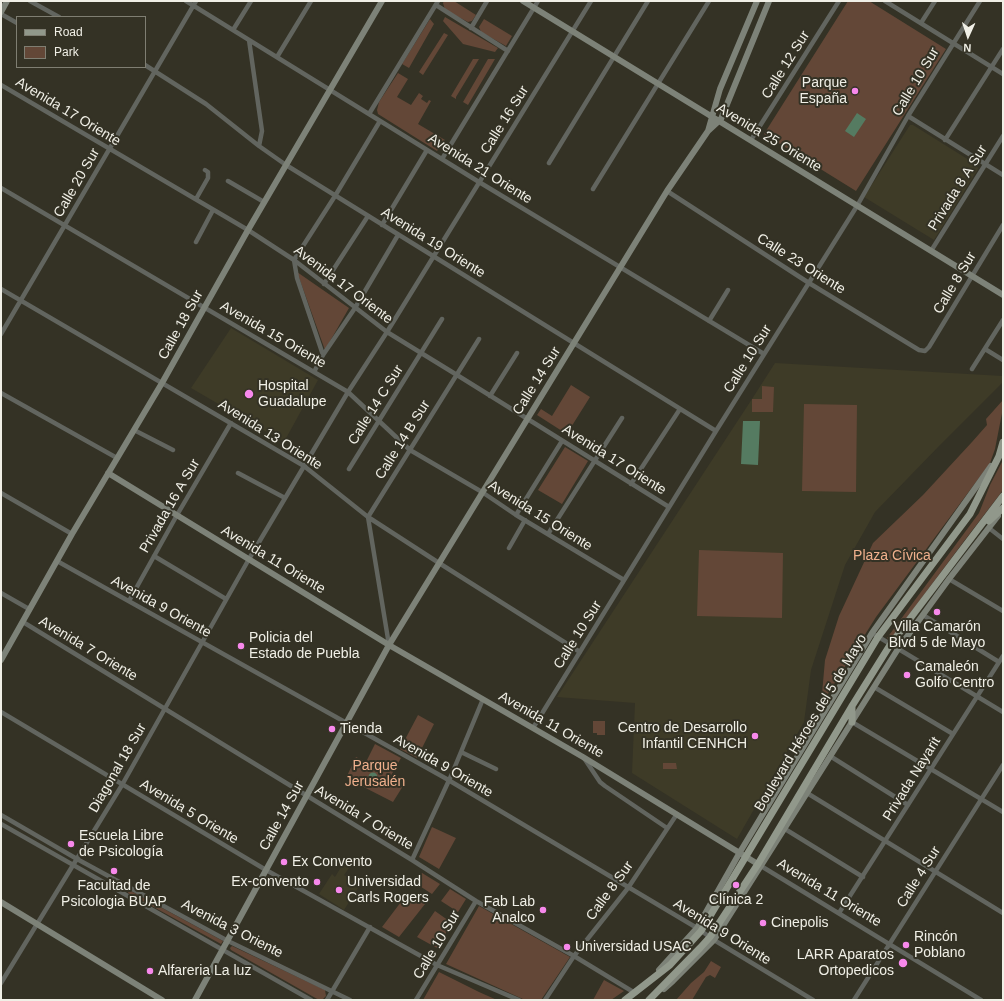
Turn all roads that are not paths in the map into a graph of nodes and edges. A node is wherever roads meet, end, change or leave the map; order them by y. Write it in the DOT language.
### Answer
graph roads {
  1 [pos="7,1"];
  2 [pos="30,1"];
  3 [pos="186,1"];
  4 [pos="251,1"];
  5 [pos="311,1"];
  6 [pos="382,1"];
  7 [pos="487,1"];
  8 [pos="523,1"];
  9 [pos="538,1"];
  10 [pos="591,1"];
  11 [pos="648,1"];
  12 [pos="709,1"];
  13 [pos="757,1"];
  14 [pos="769,1"];
  15 [pos="839,1"];
  16 [pos="935,1"];
  17 [pos="980,1"];
  18 [pos="887,2"];
  19 [pos="195,3"];
  20 [pos="437,3"];
  21 [pos="534,8"];
  22 [pos="1,13"];
  23 [pos="57,16"];
  24 [pos="16,22"];
  25 [pos="920,23"];
  26 [pos="471,28"];
  27 [pos="233,30"];
  28 [pos="572,31"];
  29 [pos="249,40"];
  30 [pos="953,43"];
  31 [pos="1003,49"];
  32 [pos="508,51"];
  33 [pos="277,57"];
  34 [pos="615,57"];
  35 [pos="146,66"];
  36 [pos="992,67"];
  37 [pos="156,72"];
  38 [pos="1003,74"];
  39 [pos="659,84"];
  40 [pos="1,85"];
  41 [pos="330,90"];
  42 [pos="369,114"];
  43 [pos="908,116"];
  44 [pos="711,117"];
  45 [pos="380,121"];
  46 [pos="719,122"];
  47 [pos="708,131"];
  48 [pos="1003,136"];
  49 [pos="751,140"];
  50 [pos="945,140"];
  51 [pos="259,146"];
  52 [pos="110,149"];
  53 [pos="427,150"];
  54 [pos="442,159"];
  55 [pos="549,163"];
  56 [pos="986,164"];
  57 [pos="286,165"];
  58 [pos="205,170"];
  59 [pos="1003,175"];
  60 [pos="228,181"];
  61 [pos="479,182"];
  62 [pos="1,188"];
  63 [pos="593,189"];
  64 [pos="667,191"];
  65 [pos="335,196"];
  66 [pos="196,199"];
  67 [pos="264,202"];
  68 [pos="857,206"];
  69 [pos="213,210"];
  70 [pos="368,216"];
  71 [pos="65,225"];
  72 [pos="382,225"];
  73 [pos="1003,226"];
  74 [pos="248,230"];
  75 [pos="398,235"];
  76 [pos="196,242"];
  77 [pos="931,251"];
  78 [pos="434,256"];
  79 [pos="294,260"];
  80 [pos="620,268"];
  81 [pos="972,276"];
  82 [pos="324,284"];
  83 [pos="809,284"];
  84 [pos="1,289"];
  85 [pos="728,290"];
  86 [pos="1003,295"];
  87 [pos="20,301"];
  88 [pos="204,308"];
  89 [pos="354,308"];
  90 [pos="442,319"];
  91 [pos="1003,320"];
  92 [pos="708,321"];
  93 [pos="997,329"];
  94 [pos="387,332"];
  95 [pos="1003,333"];
  96 [pos="1,334"];
  97 [pos="479,339"];
  98 [pos="574,343"];
  99 [pos="985,349"];
  100 [pos="925,351"];
  101 [pos="421,353"];
  102 [pos="517,353"];
  103 [pos="764,354"];
  104 [pos="323,355"];
  105 [pos="1003,360"];
  106 [pos="972,369"];
  107 [pos="314,372"];
  108 [pos="457,374"];
  109 [pos="162,383"];
  110 [pos="348,392"];
  111 [pos="1,393"];
  112 [pos="490,396"];
  113 [pos="680,409"];
  114 [pos="622,418"];
  115 [pos="527,419"];
  116 [pos="380,420"];
  117 [pos="231,423"];
  118 [pos="134,430"];
  119 [pos="716,431"];
  120 [pos="562,441"];
  121 [pos="1003,442"];
  122 [pos="173,450"];
  123 [pos="410,450"];
  124 [pos="999,456"];
  125 [pos="117,458"];
  126 [pos="595,461"];
  127 [pos="304,466"];
  128 [pos="349,469"];
  129 [pos="108,473"];
  130 [pos="238,473"];
  131 [pos="631,484"];
  132 [pos="482,492"];
  133 [pos="1,493"];
  134 [pos="1003,496"];
  135 [pos="285,498"];
  136 [pos="669,507"];
  137 [pos="1003,508"];
  138 [pos="177,514"];
  139 [pos="516,515"];
  140 [pos="368,517"];
  141 [pos="525,520"];
  142 [pos="989,528"];
  143 [pos="977,532"];
  144 [pos="72,534"];
  145 [pos="548,534"];
  146 [pos="1003,539"];
  147 [pos="509,548"];
  148 [pos="154,556"];
  149 [pos="248,559"];
  150 [pos="57,561"];
  151 [pos="439,563"];
  152 [pos="949,579"];
  153 [pos="624,580"];
  154 [pos="1,593"];
  155 [pos="226,599"];
  156 [pos="129,601"];
  157 [pos="30,609"];
  158 [pos="1003,612"];
  159 [pos="923,615"];
  160 [pos="23,622"];
  161 [pos="875,635"];
  162 [pos="203,642"];
  163 [pos="389,644"];
  164 [pos="890,645"];
  165 [pos="898,649"];
  166 [pos="580,652"];
  167 [pos="1003,656"];
  168 [pos="1,660"];
  169 [pos="999,662"];
  170 [pos="874,687"];
  171 [pos="977,696"];
  172 [pos="483,700"];
  173 [pos="852,706"];
  174 [pos="165,709"];
  175 [pos="1,712"];
  176 [pos="1003,712"];
  177 [pos="852,722"];
  178 [pos="347,724"];
  179 [pos="533,728"];
  180 [pos="953,734"];
  181 [pos="461,752"];
  182 [pos="830,756"];
  183 [pos="583,757"];
  184 [pos="1003,765"];
  185 [pos="496,769"];
  186 [pos="931,769"];
  187 [pos="449,781"];
  188 [pos="122,785"];
  189 [pos="808,792"];
  190 [pos="306,796"];
  191 [pos="981,799"];
  192 [pos="908,805"];
  193 [pos="1003,812"];
  194 [pos="677,814"];
  195 [pos="1,815"];
  196 [pos="1,824"];
  197 [pos="667,828"];
  198 [pos="785,829"];
  199 [pos="886,841"];
  200 [pos="743,854"];
  201 [pos="77,859"];
  202 [pos="412,860"];
  203 [pos="73,865"];
  204 [pos="760,865"];
  205 [pos="266,870"];
  206 [pos="936,872"];
  207 [pos="862,877"];
  208 [pos="628,888"];
  209 [pos="476,901"];
  210 [pos="1,902"];
  211 [pos="839,913"];
  212 [pos="1003,913"];
  213 [pos="37,924"];
  214 [pos="370,927"];
  215 [pos="699,929"];
  216 [pos="712,939"];
  217 [pos="228,941"];
  218 [pos="890,944"];
  219 [pos="223,950"];
  220 [pos="574,956"];
  221 [pos="437,965"];
  222 [pos="1,983"];
  223 [pos="332,992"];
  224 [pos="635,993"];
  225 [pos="162,1000"];
  226 [pos="195,1000"];
  227 [pos="312,1000"];
  228 [pos="327,1000"];
  229 [pos="350,1000"];
  230 [pos="416,1000"];
  231 [pos="519,1000"];
  232 [pos="544,1000"];
  233 [pos="624,1000"];
  234 [pos="650,1000"];
  235 [pos="813,1000"];
  236 [pos="854,1000"];
  237 [pos="981,1000"];
  1 -- 22 [label="street"];
  2 -- 23 [label="street"];
  3 -- 19 [label="street, Avenida 21 Oriente"];
  4 -- 27 [label="street"];
  5 -- 33 [label="street"];
  6 -- 41 [label="street, Calle 18 Sur"];
  7 -- 26 [label="street"];
  8 -- 21 [label="street, Avenida 25 Oriente"];
  9 -- 21 [label="street"];
  10 -- 28 [label="street, Calle 16 Sur"];
  11 -- 34 [label="street"];
  12 -- 39 [label="street"];
  13 -- 44 [label="street, Calle 14 Sur"];
  14 -- 46 [label="street"];
  15 -- 49 [label="street, Calle 12 Sur"];
  16 -- 25 [label="street"];
  17 -- 30 [label="street, Calle 10 Sur"];
  18 -- 25 [label="street"];
  19 -- 27 [label="street, Avenida 21 Oriente"];
  19 -- 37 [label="street, Calle 20 Sur"];
  20 -- 26 [label="street"];
  20 -- 42 [label="street"];
  21 -- 28 [label="street, Avenida 25 Oriente"];
  21 -- 32 [label="street"];
  22 -- 24 [label="street"];
  25 -- 30 [label="street"];
  26 -- 32 [label="street"];
  27 -- 29 [label="street, Avenida 21 Oriente"];
  28 -- 34 [label="street, Avenida 25 Oriente"];
  28 -- 61 [label="street, Calle 16 Sur"];
  29 -- 33 [label="street, Avenida 21 Oriente"];
  29 -- 51 [label="street"];
  30 -- 36 [label="street"];
  30 -- 43 [label="street, Calle 10 Sur"];
  31 -- 36 [label="street"];
  32 -- 54 [label="street"];
  33 -- 41 [label="street, Avenida 21 Oriente"];
  34 -- 39 [label="street, Avenida 25 Oriente"];
  34 -- 55 [label="street"];
  35 -- 37 [label="street, Avenida 19 Oriente"];
  36 -- 38 [label="street"];
  36 -- 50 [label="street"];
  37 -- 51 [label="street, Avenida 19 Oriente"];
  37 -- 52 [label="street, Calle 20 Sur"];
  39 -- 44 [label="street, Avenida 25 Oriente"];
  39 -- 63 [label="street"];
  40 -- 52 [label="street, Avenida 17 Oriente"];
  41 -- 42 [label="street, Avenida 21 Oriente"];
  41 -- 57 [label="street, Calle 18 Sur"];
  42 -- 45 [label="street, Avenida 21 Oriente"];
  43 -- 50 [label="street"];
  43 -- 68 [label="street, Calle 10 Sur"];
  44 -- 46 [label="street, Avenida 25 Oriente"];
  44 -- 47 [label="street, Calle 14 Sur"];
  45 -- 53 [label="street, Avenida 21 Oriente"];
  45 -- 65 [label="street"];
  46 -- 47 [label="street, Calle 14 Sur"];
  46 -- 49 [label="street, Avenida 25 Oriente"];
  47 -- 64 [label="street, Calle 14 Sur"];
  48 -- 56 [label="street, Privada 8 A Sur"];
  49 -- 68 [label="street, Avenida 25 Oriente"];
  50 -- 56 [label="street"];
  51 -- 57 [label="street, Avenida 19 Oriente"];
  52 -- 66 [label="street, Avenida 17 Oriente"];
  52 -- 71 [label="street, Calle 20 Sur"];
  53 -- 54 [label="street, Avenida 21 Oriente"];
  53 -- 72 [label="street"];
  54 -- 61 [label="street, Avenida 21 Oriente"];
  56 -- 59 [label="street"];
  56 -- 77 [label="street, Privada 8 A Sur"];
  57 -- 65 [label="street, Avenida 19 Oriente"];
  57 -- 67 [label="street, Calle 18 Sur"];
  58 -- 66 [label="street"];
  60 -- 67 [label="street"];
  61 -- 78 [label="street, Calle 16 Sur"];
  61 -- 80 [label="street, Avenida 21 Oriente"];
  62 -- 71 [label="street, Avenida 15 Oriente"];
  64 -- 80 [label="street, Calle 14 Sur"];
  64 -- 83 [label="street, Calle 23 Oriente"];
  65 -- 70 [label="street, Avenida 19 Oriente"];
  65 -- 79 [label="street"];
  66 -- 69 [label="street, Avenida 17 Oriente"];
  67 -- 74 [label="street, Calle 18 Sur"];
  68 -- 77 [label="street, Avenida 25 Oriente"];
  68 -- 83 [label="street, Calle 10 Sur"];
  69 -- 74 [label="street, Avenida 17 Oriente"];
  69 -- 76 [label="street"];
  70 -- 72 [label="street, Avenida 19 Oriente"];
  70 -- 82 [label="street"];
  71 -- 87 [label="street, Calle 20 Sur"];
  71 -- 88 [label="street, Avenida 15 Oriente"];
  72 -- 75 [label="street, Avenida 19 Oriente"];
  73 -- 81 [label="street, Calle 8 Sur"];
  74 -- 79 [label="street, Avenida 17 Oriente"];
  74 -- 88 [label="street, Calle 18 Sur"];
  75 -- 78 [label="street, Avenida 19 Oriente"];
  75 -- 89 [label="street"];
  77 -- 81 [label="street, Avenida 25 Oriente"];
  78 -- 94 [label="street, Calle 16 Sur"];
  78 -- 98 [label="street, Avenida 19 Oriente"];
  79 -- 82 [label="street, Avenida 17 Oriente"];
  79 -- 104 [label="street"];
  80 -- 92 [label="street, Avenida 21 Oriente"];
  80 -- 98 [label="street, Calle 14 Sur"];
  81 -- 86 [label="street, Avenida 25 Oriente"];
  81 -- 100 [label="street, Calle 8 Sur"];
  82 -- 89 [label="street, Avenida 17 Oriente"];
  83 -- 100 [label="street, Calle 23 Oriente"];
  83 -- 103 [label="street, Calle 10 Sur"];
  84 -- 87 [label="street, Avenida 13 Oriente"];
  85 -- 92 [label="street"];
  87 -- 96 [label="street, Calle 20 Sur"];
  87 -- 109 [label="street, Avenida 13 Oriente"];
  88 -- 107 [label="street, Avenida 15 Oriente"];
  88 -- 109 [label="street, Calle 18 Sur"];
  89 -- 94 [label="street, Avenida 17 Oriente"];
  89 -- 104 [label="street"];
  90 -- 101 [label="street, Calle 14 C Sur"];
  91 -- 93 [label="street"];
  92 -- 103 [label="street, Avenida 21 Oriente"];
  93 -- 95 [label="street"];
  93 -- 99 [label="street"];
  94 -- 101 [label="street, Avenida 17 Oriente"];
  94 -- 110 [label="street, Calle 16 Sur"];
  97 -- 108 [label="street, Calle 14 B Sur"];
  98 -- 113 [label="street, Avenida 19 Oriente"];
  98 -- 115 [label="street, Calle 14 Sur"];
  99 -- 105 [label="street"];
  99 -- 106 [label="street"];
  101 -- 108 [label="street, Avenida 17 Oriente"];
  101 -- 116 [label="street, Calle 14 C Sur"];
  102 -- 112 [label="street"];
  103 -- 119 [label="street, Calle 10 Sur"];
  104 -- 107 [label="street"];
  107 -- 110 [label="street, Avenida 15 Oriente"];
  108 -- 112 [label="street, Avenida 17 Oriente"];
  108 -- 123 [label="street, Calle 14 B Sur"];
  109 -- 117 [label="street, Avenida 13 Oriente"];
  109 -- 118 [label="street, Calle 18 Sur"];
  110 -- 116 [label="street, Avenida 15 Oriente"];
  110 -- 127 [label="street, Calle 16 Sur"];
  111 -- 125 [label="street"];
  112 -- 115 [label="street, Avenida 17 Oriente"];
  113 -- 119 [label="street, Avenida 19 Oriente"];
  113 -- 131 [label="street"];
  114 -- 126 [label="street"];
  115 -- 120 [label="street, Avenida 17 Oriente"];
  115 -- 132 [label="street, Calle 14 Sur"];
  116 -- 123 [label="street, Avenida 15 Oriente"];
  116 -- 128 [label="street, Calle 14 C Sur"];
  117 -- 127 [label="street, Avenida 13 Oriente"];
  117 -- 138 [label="street, Privada 16 A Sur"];
  118 -- 122 [label="street"];
  118 -- 125 [label="street, Calle 18 Sur"];
  119 -- 136 [label="street, Calle 10 Sur"];
  120 -- 126 [label="street, Avenida 17 Oriente"];
  120 -- 139 [label="street"];
  121 -- 124 [label="main road, Boulevard Héroes del 5 de Mayo"];
  123 -- 132 [label="street, Avenida 15 Oriente"];
  123 -- 140 [label="street, Calle 14 B Sur"];
  124 -- 161 [label="street, Boulevard Héroes del 5 de Mayo"];
  124 -- 161 [label="main road, Boulevard Héroes del 5 de Mayo"];
  125 -- 129 [label="street, Calle 18 Sur"];
  126 -- 131 [label="street, Avenida 17 Oriente"];
  126 -- 145 [label="street"];
  127 -- 135 [label="street, Calle 16 Sur"];
  127 -- 140 [label="street, Avenida 13 Oriente"];
  129 -- 138 [label="street, Avenida 11 Oriente"];
  129 -- 144 [label="street, Calle 18 Sur"];
  130 -- 135 [label="street"];
  131 -- 136 [label="street, Avenida 17 Oriente"];
  132 -- 139 [label="street, Avenida 15 Oriente"];
  132 -- 151 [label="street, Calle 14 Sur"];
  133 -- 144 [label="street"];
  134 -- 143 [label="main road, Boulevard Héroes del 5 de Mayo"];
  135 -- 149 [label="street, Diagonal 18 Sur"];
  136 -- 153 [label="street, Calle 10 Sur"];
  137 -- 142 [label="street, Boulevard Héroes del 5 de Mayo"];
  137 -- 143 [label="main road"];
  138 -- 148 [label="street, Privada 16 A Sur"];
  138 -- 149 [label="street, Avenida 11 Oriente"];
  139 -- 141 [label="street, Avenida 15 Oriente"];
  140 -- 151 [label="street, Avenida 13 Oriente"];
  140 -- 163 [label="street"];
  141 -- 145 [label="street, Avenida 15 Oriente"];
  141 -- 147 [label="street"];
  142 -- 146 [label="street"];
  142 -- 152 [label="street, Boulevard Héroes del 5 de Mayo"];
  143 -- 164 [label="main road, Boulevard Héroes del 5 de Mayo"];
  144 -- 150 [label="street, Calle 18 Sur"];
  145 -- 153 [label="street, Avenida 15 Oriente"];
  148 -- 155 [label="street"];
  148 -- 156 [label="street, Privada 16 A Sur"];
  149 -- 155 [label="street, Diagonal 18 Sur"];
  149 -- 163 [label="street, Avenida 11 Oriente"];
  150 -- 156 [label="street, Avenida 9 Oriente"];
  150 -- 157 [label="street, Calle 18 Sur"];
  151 -- 163 [label="street, Calle 14 Sur"];
  151 -- 166 [label="street, Avenida 13 Oriente"];
  152 -- 158 [label="street"];
  152 -- 159 [label="street, Boulevard Héroes del 5 de Mayo"];
  153 -- 166 [label="street, Calle 10 Sur"];
  154 -- 157 [label="street, Avenida 7 Oriente"];
  155 -- 162 [label="street, Diagonal 18 Sur"];
  156 -- 162 [label="street, Avenida 9 Oriente"];
  157 -- 160 [label="street, Calle 18 Sur"];
  159 -- 165 [label="street, Boulevard Héroes del 5 de Mayo"];
  159 -- 169 [label="street"];
  160 -- 168 [label="street, Calle 18 Sur"];
  160 -- 174 [label="street, Avenida 7 Oriente"];
  161 -- 164 [label="street"];
  161 -- 200 [label="main road, Boulevard Héroes del 5 de Mayo"];
  162 -- 174 [label="street, Diagonal 18 Sur"];
  162 -- 178 [label="street, Avenida 9 Oriente"];
  163 -- 172 [label="street, Avenida 11 Oriente"];
  163 -- 178 [label="street, Calle 14 Sur"];
  164 -- 165 [label="street"];
  164 -- 173 [label="main road, Boulevard Héroes del 5 de Mayo"];
  165 -- 170 [label="street, Boulevard Héroes del 5 de Mayo"];
  165 -- 171 [label="street"];
  166 -- 179 [label="street, Calle 10 Sur"];
  167 -- 169 [label="street, Privada Nayarit"];
  169 -- 171 [label="street, Privada Nayarit"];
  170 -- 177 [label="street, Boulevard Héroes del 5 de Mayo"];
  170 -- 180 [label="street"];
  171 -- 176 [label="street"];
  171 -- 180 [label="street, Privada Nayarit"];
  172 -- 179 [label="street, Avenida 11 Oriente"];
  172 -- 181 [label="street"];
  173 -- 177 [label="main road"];
  173 -- 204 [label="main road, Boulevard Héroes del 5 de Mayo"];
  174 -- 188 [label="street, Diagonal 18 Sur"];
  174 -- 190 [label="street, Avenida 7 Oriente"];
  175 -- 188 [label="street, Avenida 5 Oriente"];
  177 -- 182 [label="street, Boulevard Héroes del 5 de Mayo"];
  177 -- 186 [label="street"];
  178 -- 187 [label="street, Avenida 9 Oriente"];
  178 -- 190 [label="street, Calle 14 Sur"];
  179 -- 183 [label="street, Avenida 11 Oriente"];
  180 -- 186 [label="street, Privada Nayarit"];
  181 -- 185 [label="street"];
  181 -- 187 [label="street"];
  182 -- 189 [label="street, Boulevard Héroes del 5 de Mayo"];
  182 -- 192 [label="street"];
  183 -- 194 [label="street, Avenida 11 Oriente"];
  183 -- 197 [label="street"];
  184 -- 191 [label="street, Calle 4 Sur"];
  186 -- 191 [label="street"];
  186 -- 192 [label="street, Privada Nayarit"];
  187 -- 202 [label="street"];
  187 -- 208 [label="street, Avenida 9 Oriente"];
  188 -- 201 [label="street, Diagonal 18 Sur"];
  188 -- 205 [label="street, Avenida 5 Oriente"];
  189 -- 198 [label="street, Boulevard Héroes del 5 de Mayo"];
  189 -- 199 [label="street"];
  190 -- 202 [label="street, Avenida 7 Oriente"];
  190 -- 205 [label="street, Calle 14 Sur"];
  191 -- 193 [label="street"];
  191 -- 206 [label="street, Calle 4 Sur"];
  192 -- 199 [label="street, Privada Nayarit"];
  194 -- 197 [label="street, Calle 8 Sur"];
  194 -- 200 [label="street, Avenida 11 Oriente"];
  195 -- 201 [label="street, Avenida 3 Oriente"];
  196 -- 203 [label="street, Avenida 3 Oriente"];
  197 -- 208 [label="street, Calle 8 Sur"];
  198 -- 204 [label="street, Boulevard Héroes del 5 de Mayo"];
  198 -- 207 [label="street"];
  199 -- 206 [label="street"];
  199 -- 207 [label="street, Privada Nayarit"];
  200 -- 204 [label="street, Avenida 11 Oriente"];
  200 -- 215 [label="main road, Boulevard Héroes del 5 de Mayo"];
  201 -- 203 [label="street, Diagonal 18 Sur"];
  201 -- 217 [label="street, Avenida 3 Oriente"];
  202 -- 209 [label="street, Avenida 7 Oriente"];
  203 -- 213 [label="street, Diagonal 18 Sur"];
  203 -- 219 [label="street, Avenida 3 Oriente"];
  204 -- 211 [label="street, Avenida 11 Oriente"];
  204 -- 216 [label="main road, Boulevard Héroes del 5 de Mayo"];
  205 -- 214 [label="street, Avenida 5 Oriente"];
  205 -- 217 [label="street, Calle 14 Sur"];
  206 -- 212 [label="street"];
  206 -- 218 [label="street, Calle 4 Sur"];
  207 -- 211 [label="street, Privada Nayarit"];
  208 -- 215 [label="street, Avenida 9 Oriente"];
  208 -- 220 [label="street, Calle 8 Sur"];
  209 -- 220 [label="street, Avenida 7 Oriente"];
  209 -- 221 [label="street, Calle 10 Sur"];
  210 -- 213 [label="street"];
  211 -- 218 [label="street, Avenida 11 Oriente"];
  213 -- 222 [label="street, Diagonal 18 Sur"];
  213 -- 225 [label="street"];
  214 -- 221 [label="street, Avenida 5 Oriente"];
  214 -- 223 [label="street"];
  215 -- 216 [label="street, Avenida 9 Oriente"];
  215 -- 224 [label="main road, Boulevard Héroes del 5 de Mayo"];
  216 -- 234 [label="main road, Boulevard Héroes del 5 de Mayo"];
  216 -- 235 [label="street, Avenida 9 Oriente"];
  217 -- 219 [label="street, Calle 14 Sur"];
  217 -- 223 [label="street, Avenida 3 Oriente"];
  218 -- 236 [label="street, Calle 4 Sur"];
  218 -- 237 [label="street, Avenida 11 Oriente"];
  219 -- 226 [label="street, Calle 14 Sur"];
  219 -- 227 [label="street, Avenida 3 Oriente"];
  220 -- 224 [label="street, Avenida 7 Oriente"];
  220 -- 232 [label="street, Calle 8 Sur"];
  221 -- 230 [label="street, Calle 10 Sur"];
  221 -- 231 [label="street, Avenida 5 Oriente"];
  223 -- 228 [label="street"];
  223 -- 229 [label="street, Avenida 3 Oriente"];
  224 -- 233 [label="main road, Boulevard Héroes del 5 de Mayo"];
}
